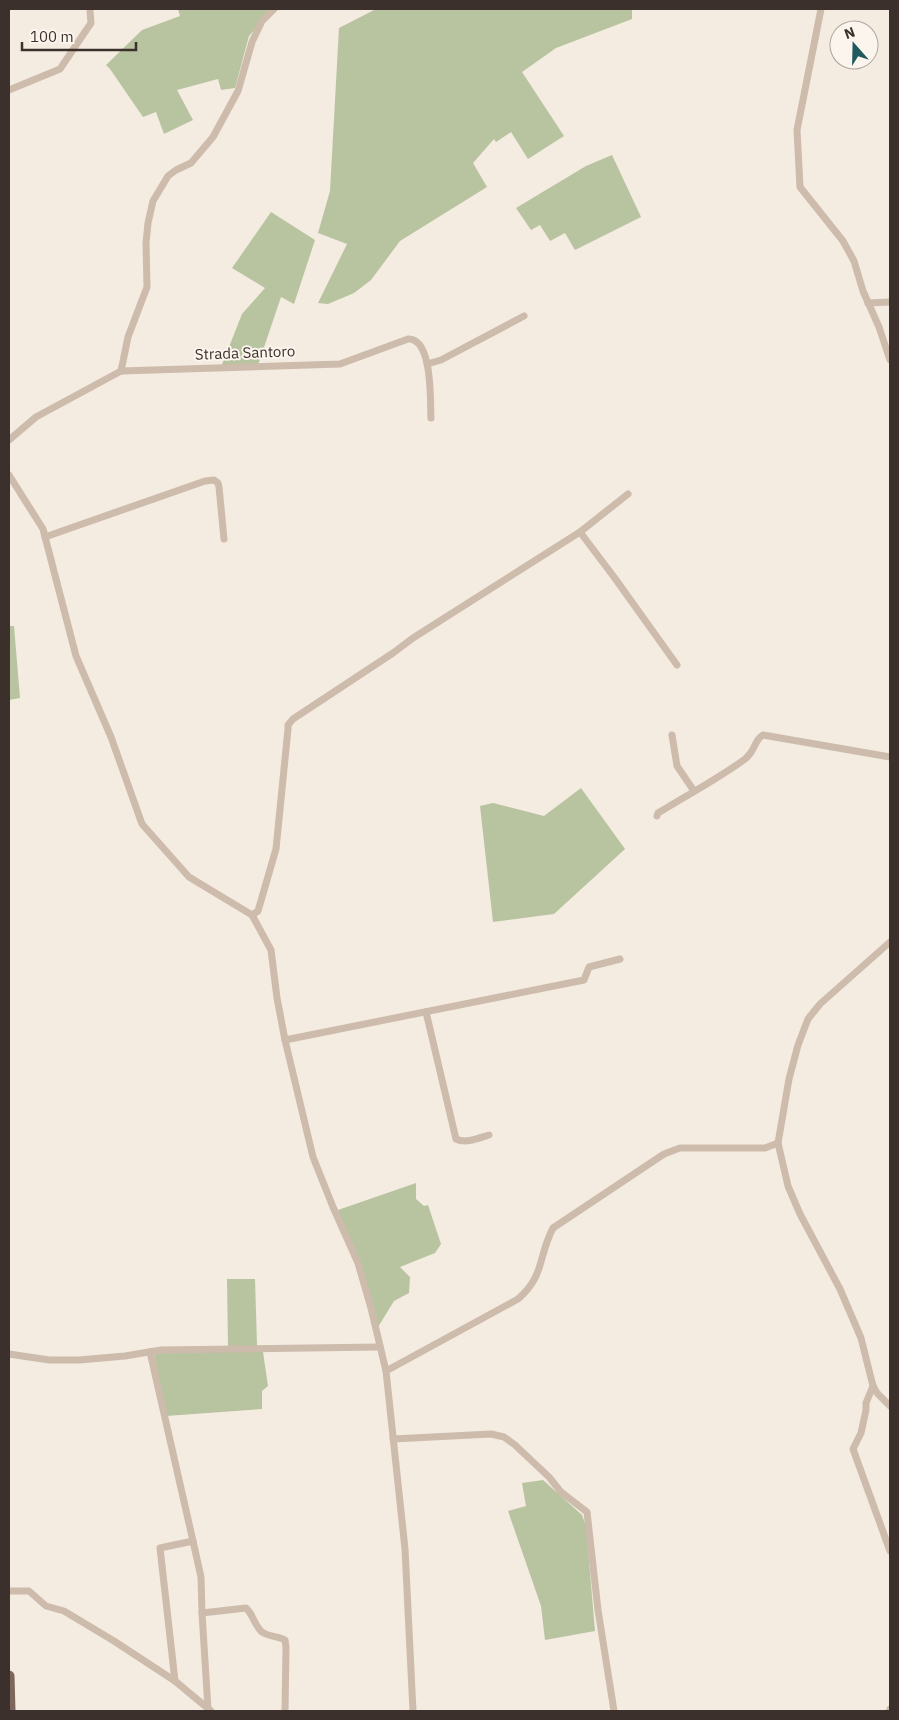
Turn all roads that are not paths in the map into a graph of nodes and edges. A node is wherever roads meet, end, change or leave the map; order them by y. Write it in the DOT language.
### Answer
graph roads {
  1 [pos="274,9"];
  2 [pos="821,9"];
  3 [pos="90,11"];
  4 [pos="9,90"];
  5 [pos="890,302"];
  6 [pos="868,303"];
  7 [pos="524,316"];
  8 [pos="890,360"];
  9 [pos="427,364"];
  10 [pos="121,371"];
  11 [pos="431,418"];
  12 [pos="9,440"];
  13 [pos="9,476"];
  14 [pos="628,494"];
  15 [pos="580,532"];
  16 [pos="45,536"];
  17 [pos="224,539"];
  18 [pos="676,666"];
  19 [pos="672,735"];
  20 [pos="890,757"];
  21 [pos="694,791"];
  22 [pos="657,816"];
  23 [pos="252,915"];
  24 [pos="890,942"];
  25 [pos="620,959"];
  26 [pos="426,1012"];
  27 [pos="285,1040"];
  28 [pos="489,1135"];
  29 [pos="778,1143"];
  30 [pos="380,1347"];
  31 [pos="150,1352"];
  32 [pos="9,1354"];
  33 [pos="386,1371"];
  34 [pos="873,1386"];
  35 [pos="890,1406"];
  36 [pos="393,1439"];
  37 [pos="193,1541"];
  38 [pos="890,1551"];
  39 [pos="9,1592"];
  40 [pos="202,1613"];
  41 [pos="9,1676"];
  42 [pos="175,1681"];
  43 [pos="210,1710"];
  44 [pos="10,1711"];
  45 [pos="285,1711"];
  46 [pos="413,1711"];
  47 [pos="614,1711"];
  1 -- 10 [label="street"];
  2 -- 6 [label="street"];
  3 -- 4 [label="street"];
  5 -- 6 [label="street"];
  6 -- 8 [label="street"];
  7 -- 9 [label="street"];
  9 -- 10 [label="street, Strada Santoro"];
  9 -- 11 [label="street, Strada Santoro"];
  10 -- 12 [label="street, Strada Santoro"];
  13 -- 16 [label="street"];
  14 -- 15 [label="street"];
  15 -- 18 [label="street"];
  15 -- 23 [label="street"];
  16 -- 17 [label="street"];
  16 -- 23 [label="street"];
  19 -- 21 [label="street"];
  20 -- 21 [label="street"];
  21 -- 22 [label="street"];
  23 -- 27 [label="street"];
  24 -- 29 [label="street"];
  25 -- 26 [label="street"];
  26 -- 27 [label="street"];
  26 -- 28 [label="street"];
  27 -- 30 [label="street"];
  29 -- 33 [label="street"];
  29 -- 34 [label="street"];
  30 -- 31 [label="street"];
  30 -- 33 [label="street"];
  31 -- 32 [label="street"];
  31 -- 37 [label="street"];
  33 -- 36 [label="street"];
  34 -- 35 [label="street"];
  34 -- 38 [label="street"];
  36 -- 46 [label="street"];
  36 -- 47 [label="street"];
  37 -- 40 [label="street"];
  37 -- 42 [label="street"];
  39 -- 42 [label="street"];
  40 -- 43 [label="street"];
  40 -- 45 [label="street"];
  41 -- 44 [label="main road"];
  42 -- 43 [label="street"];
}
